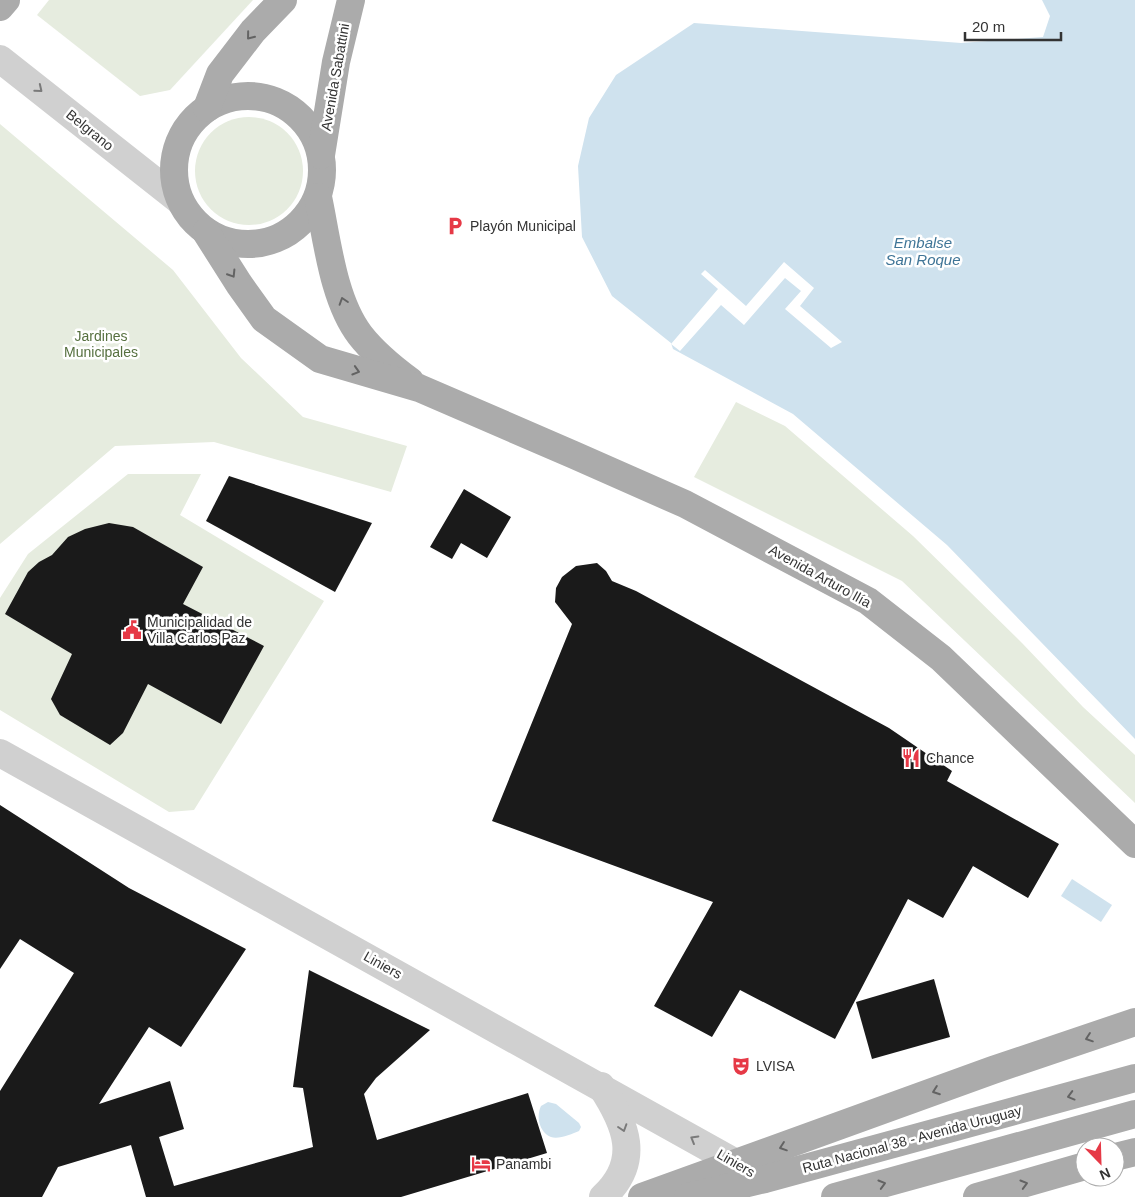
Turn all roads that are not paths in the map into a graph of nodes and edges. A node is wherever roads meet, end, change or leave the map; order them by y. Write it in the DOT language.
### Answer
graph roads {
  1 [pos="6,0"];
  2 [pos="283,0"];
  3 [pos="351,0"];
  4 [pos="0,7"];
  5 [pos="0,59"];
  6 [pos="207,108"];
  7 [pos="321,155"];
  8 [pos="318,197"];
  9 [pos="180,201"];
  10 [pos="206,232"];
  11 [pos="419,388"];
  12 [pos="0,752"];
  13 [pos="1135,844"];
  14 [pos="1135,1022"];
  15 [pos="1135,1078"];
  16 [pos="600,1085"];
  17 [pos="1135,1114"];
  18 [pos="737,1163"];
  19 [pos="1075,1169"];
  20 [pos="765,1179"];
  21 [pos="604,1197"];
  22 [pos="642,1197"];
  23 [pos="688,1197"];
  24 [pos="835,1197"];
  25 [pos="977,1197"];
  1 -- 4 [label="main road"];
  2 -- 6 [label="main road, one-way"];
  3 -- 7 [label="main road, Avenida Sabattini"];
  5 -- 9 [label="street, Belgrano, one-way"];
  6 -- 7 [label="main road"];
  6 -- 9 [label="main road"];
  7 -- 8 [label="main road"];
  8 -- 10 [label="main road"];
  11 -- 8 [label="main road, one-way"];
  9 -- 10 [label="main road"];
  10 -- 11 [label="main road, one-way"];
  11 -- 13 [label="main road, Avenida Arturo Ilía"];
  12 -- 16 [label="street, Liniers"];
  14 -- 18 [label="main road, one-way"];
  15 -- 20 [label="main road, Ruta Nacional 38 - Avenida Uruguay, one-way"];
  18 -- 16 [label="street, Liniers, one-way"];
  16 -- 21 [label="street, one-way"];
  24 -- 17 [label="main road, one-way"];
  18 -- 20 [label="street, Liniers"];
  18 -- 22 [label="main road"];
  25 -- 19 [label="main road, one-way"];
  20 -- 23 [label="main road, Ruta Nacional 38 - Avenida Uruguay"];
}
